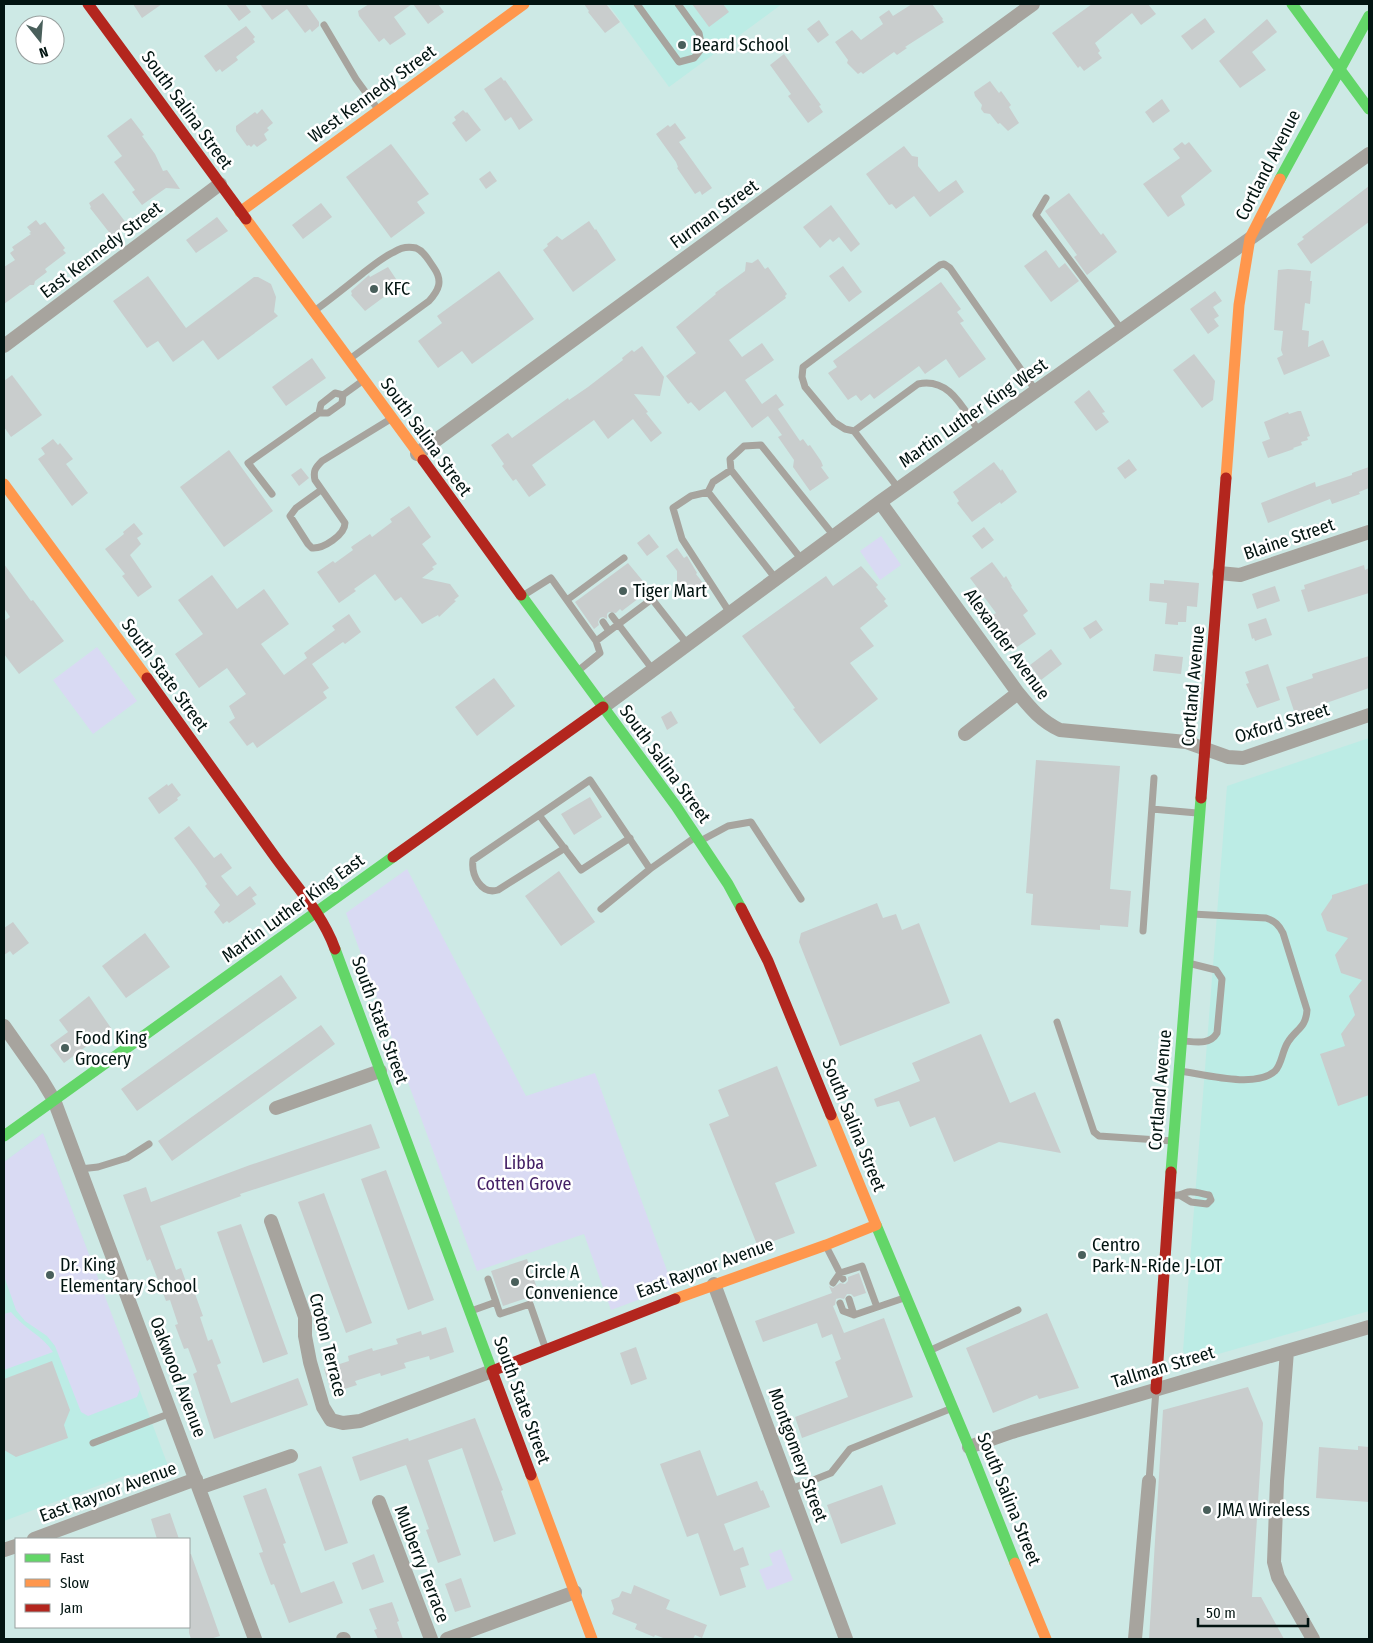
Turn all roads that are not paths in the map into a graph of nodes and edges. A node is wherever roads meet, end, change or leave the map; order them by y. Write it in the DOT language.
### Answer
graph roads {
  1 [pos="88,4"];
  2 [pos="524,4"];
  3 [pos="638,4"];
  4 [pos="678,4"];
  5 [pos="1033,4"];
  6 [pos="1292,4"];
  7 [pos="1369,16"];
  8 [pos="324,25"];
  9 [pos="1339,68"];
  10 [pos="1369,109"];
  11 [pos="379,110"];
  12 [pos="1369,154"];
  13 [pos="220,184"];
  14 [pos="1046,198"];
  15 [pos="240,212"];
  16 [pos="1250,238"];
  17 [pos="313,312"];
  18 [pos="1122,330"];
  19 [pos="4,346"];
  20 [pos="348,360"];
  21 [pos="364,381"];
  22 [pos="1036,391"];
  23 [pos="343,395"];
  24 [pos="319,413"];
  25 [pos="391,418"];
  26 [pos="854,431"];
  27 [pos="979,431"];
  28 [pos="417,454"];
  29 [pos="731,470"];
  30 [pos="4,484"];
  31 [pos="899,488"];
  32 [pos="321,490"];
  33 [pos="708,492"];
  34 [pos="272,494"];
  35 [pos="880,502"];
  36 [pos="1369,532"];
  37 [pos="834,536"];
  38 [pos="624,558"];
  39 [pos="802,560"];
  40 [pos="1219,573"];
  41 [pos="776,579"];
  42 [pos="522,597"];
  43 [pos="567,600"];
  44 [pos="730,613"];
  45 [pos="612,616"];
  46 [pos="603,622"];
  47 [pos="618,624"];
  48 [pos="609,631"];
  49 [pos="596,641"];
  50 [pos="688,645"];
  51 [pos="653,670"];
  52 [pos="577,672"];
  53 [pos="1018,693"];
  54 [pos="603,708"];
  55 [pos="1369,715"];
  56 [pos="964,734"];
  57 [pos="1205,750"];
  58 [pos="1154,778"];
  59 [pos="1152,809"];
  60 [pos="1200,813"];
  61 [pos="539,816"];
  62 [pos="630,838"];
  63 [pos="698,839"];
  64 [pos="564,848"];
  65 [pos="650,868"];
  66 [pos="801,899"];
  67 [pos="601,909"];
  68 [pos="317,912"];
  69 [pos="1192,914"];
  70 [pos="1143,931"];
  71 [pos="1188,963"];
  72 [pos="1057,1022"];
  73 [pos="4,1026"];
  74 [pos="1181,1041"];
  75 [pos="380,1071"];
  76 [pos="1179,1071"];
  77 [pos="54,1100"];
  78 [pos="276,1108"];
  79 [pos="4,1136"];
  80 [pos="1173,1141"];
  81 [pos="149,1144"];
  82 [pos="80,1169"];
  83 [pos="1169,1195"];
  84 [pos="1214,1200"];
  85 [pos="270,1221"];
  86 [pos="876,1225"];
  87 [pos="826,1245"];
  88 [pos="841,1276"];
  89 [pos="488,1279"];
  90 [pos="833,1283"];
  91 [pos="714,1284"];
  92 [pos="906,1298"];
  93 [pos="849,1299"];
  94 [pos="496,1302"];
  95 [pos="840,1303"];
  96 [pos="877,1307"];
  97 [pos="1018,1310"];
  98 [pos="470,1311"];
  99 [pos="854,1315"];
  100 [pos="1369,1327"];
  101 [pos="546,1349"];
  102 [pos="929,1351"];
  103 [pos="1287,1351"];
  104 [pos="492,1371"];
  105 [pos="1156,1389"];
  106 [pos="953,1408"];
  107 [pos="171,1413"];
  108 [pos="92,1443"];
  109 [pos="969,1447"];
  110 [pos="291,1456"];
  111 [pos="1149,1481"];
  112 [pos="198,1484"];
  113 [pos="791,1489"];
  114 [pos="378,1502"];
  115 [pos="37,1538"];
  116 [pos="575,1592"];
  117 [pos="255,1639"];
  118 [pos="431,1639"];
  119 [pos="447,1639"];
  120 [pos="592,1639"];
  121 [pos="846,1639"];
  122 [pos="1046,1639"];
  123 [pos="1135,1639"];
  124 [pos="1313,1639"];
  1 -- 13 [label="street, South Salina Street"];
  2 -- 11 [label="street, West Kennedy Street"];
  3 -- 4 [label="lane"];
  5 -- 28 [label="street, Furman Street"];
  6 -- 9 [label="street"];
  7 -- 9 [label="street, Cortland Avenue"];
  8 -- 11 [label="lane"];
  9 -- 10 [label="street"];
  9 -- 16 [label="street, Cortland Avenue"];
  11 -- 15 [label="street, West Kennedy Street"];
  12 -- 16 [label="street, Martin Luther King West"];
  13 -- 15 [label="street, South Salina Street"];
  13 -- 19 [label="street, East Kennedy Street"];
  14 -- 18 [label="lane"];
  15 -- 17 [label="street, South Salina Street"];
  16 -- 18 [label="street, Martin Luther King West"];
  16 -- 40 [label="street, Cortland Avenue"];
  17 -- 20 [label="street, South Salina Street"];
  17 -- 20 [label="lane"];
  18 -- 22 [label="street, Martin Luther King West"];
  20 -- 21 [label="street, South Salina Street"];
  21 -- 23 [label="lane"];
  21 -- 25 [label="street, South Salina Street"];
  22 -- 26 [label="lane"];
  22 -- 27 [label="street, Martin Luther King West"];
  23 -- 24 [label="lane"];
  23 -- 24 [label="lane"];
  24 -- 34 [label="lane"];
  25 -- 28 [label="street, South Salina Street"];
  25 -- 32 [label="lane"];
  26 -- 27 [label="lane"];
  26 -- 31 [label="lane"];
  27 -- 31 [label="street, Martin Luther King West"];
  28 -- 42 [label="street, South Salina Street"];
  29 -- 33 [label="lane"];
  29 -- 37 [label="lane"];
  29 -- 39 [label="lane"];
  30 -- 68 [label="street, South State Street"];
  31 -- 35 [label="street, Martin Luther King West"];
  32 -- 32 [label="lane"];
  33 -- 41 [label="lane"];
  33 -- 44 [label="lane"];
  35 -- 37 [label="street, Martin Luther King West"];
  35 -- 53 [label="street, Alexander Avenue"];
  36 -- 40 [label="street, Blaine Street"];
  37 -- 39 [label="street, Martin Luther King West"];
  38 -- 43 [label="lane"];
  39 -- 41 [label="street, Martin Luther King West"];
  40 -- 57 [label="street, Cortland Avenue"];
  41 -- 44 [label="street, Martin Luther King West"];
  42 -- 43 [label="lane"];
  42 -- 52 [label="street, South Salina Street"];
  43 -- 49 [label="lane"];
  44 -- 50 [label="street, Martin Luther King West"];
  45 -- 47 [label="lane"];
  46 -- 48 [label="lane"];
  47 -- 48 [label="lane"];
  47 -- 50 [label="lane"];
  47 -- 51 [label="lane"];
  48 -- 49 [label="lane"];
  49 -- 52 [label="lane"];
  50 -- 51 [label="street, Martin Luther King West"];
  51 -- 54 [label="street, Martin Luther King West"];
  52 -- 54 [label="street, South Salina Street"];
  53 -- 56 [label="street"];
  53 -- 57 [label="street, Alexander Avenue"];
  54 -- 63 [label="street, South Salina Street"];
  54 -- 68 [label="street, Martin Luther King East"];
  55 -- 57 [label="street, Oxford Street"];
  57 -- 60 [label="street, Cortland Avenue"];
  58 -- 59 [label="lane"];
  59 -- 60 [label="lane"];
  59 -- 70 [label="lane"];
  60 -- 69 [label="street, Cortland Avenue"];
  61 -- 62 [label="lane"];
  61 -- 64 [label="lane"];
  61 -- 64 [label="lane"];
  62 -- 64 [label="lane"];
  62 -- 65 [label="lane"];
  63 -- 65 [label="lane"];
  63 -- 66 [label="lane"];
  63 -- 86 [label="street, South Salina Street"];
  65 -- 67 [label="lane"];
  68 -- 75 [label="street, South State Street"];
  68 -- 77 [label="street, Martin Luther King East"];
  69 -- 71 [label="street, Cortland Avenue"];
  69 -- 76 [label="lane"];
  71 -- 74 [label="street, Cortland Avenue"];
  71 -- 74 [label="lane"];
  72 -- 80 [label="lane"];
  73 -- 77 [label="street, Oakwood Avenue"];
  74 -- 76 [label="street, Cortland Avenue"];
  75 -- 78 [label="street"];
  75 -- 98 [label="street, South State Street"];
  76 -- 80 [label="street, Cortland Avenue"];
  77 -- 79 [label="street, Martin Luther King East"];
  77 -- 82 [label="street, Oakwood Avenue"];
  80 -- 83 [label="street, Cortland Avenue"];
  81 -- 82 [label="lane"];
  82 -- 107 [label="street, Oakwood Avenue"];
  83 -- 84 [label="lane"];
  83 -- 105 [label="street, Cortland Avenue"];
  85 -- 104 [label="street, Croton Terrace"];
  86 -- 87 [label="street, East Raynor Avenue"];
  86 -- 92 [label="street, South Salina Street"];
  87 -- 88 [label="lane"];
  87 -- 91 [label="street, East Raynor Avenue"];
  88 -- 90 [label="lane"];
  88 -- 96 [label="lane"];
  89 -- 94 [label="lane"];
  91 -- 101 [label="street, East Raynor Avenue"];
  91 -- 113 [label="street, Montgomery Street"];
  92 -- 96 [label="lane"];
  92 -- 102 [label="street, South Salina Street"];
  93 -- 99 [label="lane"];
  94 -- 98 [label="lane"];
  94 -- 101 [label="lane"];
  95 -- 99 [label="lane"];
  96 -- 99 [label="lane"];
  97 -- 102 [label="lane"];
  98 -- 104 [label="street, South State Street"];
  100 -- 103 [label="street, Tallman Street"];
  101 -- 104 [label="street, East Raynor Avenue"];
  102 -- 106 [label="street, South Salina Street"];
  103 -- 105 [label="street, Tallman Street"];
  103 -- 124 [label="street"];
  104 -- 116 [label="street, South State Street"];
  105 -- 109 [label="street, Tallman Street"];
  105 -- 111 [label="lane"];
  106 -- 109 [label="street, South Salina Street"];
  106 -- 113 [label="lane"];
  107 -- 108 [label="lane"];
  107 -- 112 [label="street, Oakwood Avenue"];
  109 -- 122 [label="street, South Salina Street"];
  110 -- 112 [label="street, East Raynor Avenue"];
  111 -- 123 [label="street"];
  112 -- 115 [label="street, East Raynor Avenue"];
  112 -- 117 [label="street, Oakwood Avenue"];
  113 -- 121 [label="street, Montgomery Street"];
  114 -- 118 [label="street, Mulberry Terrace"];
  116 -- 119 [label="street"];
  116 -- 120 [label="street, South State Street"];
}
